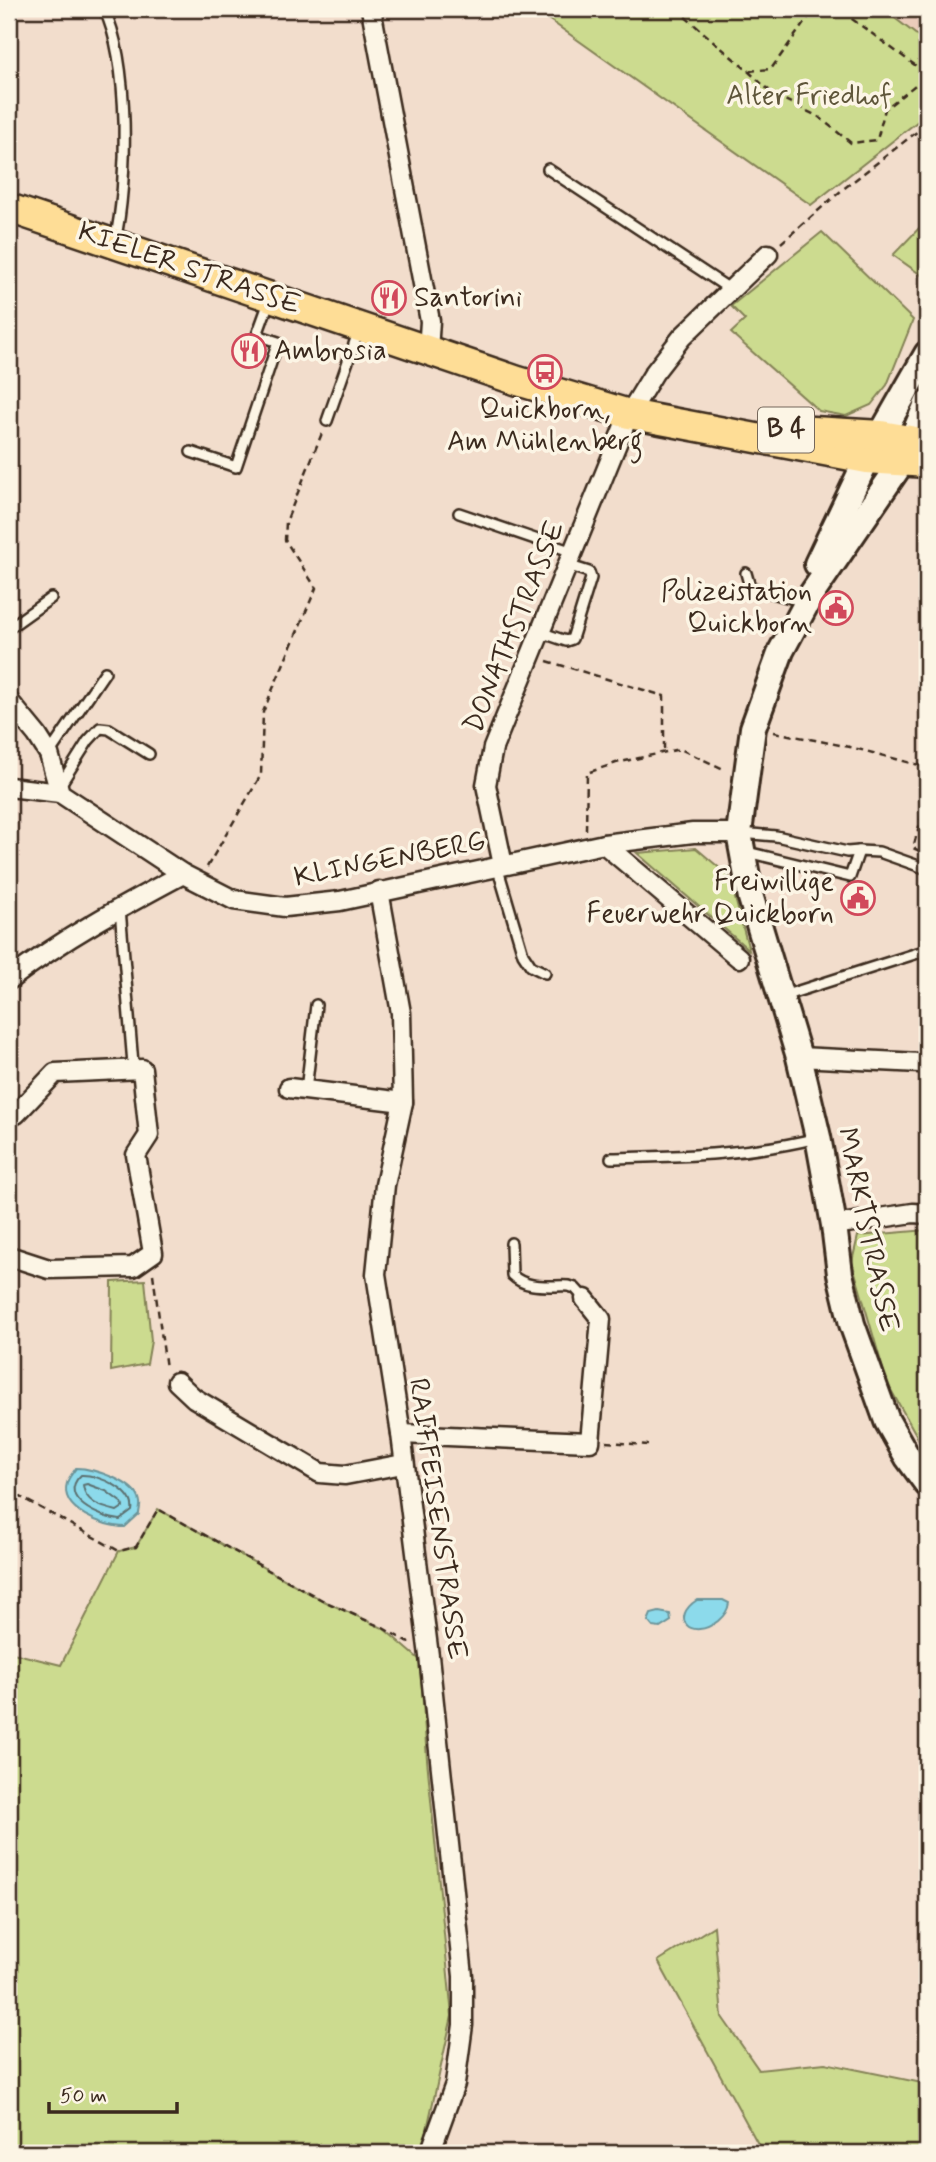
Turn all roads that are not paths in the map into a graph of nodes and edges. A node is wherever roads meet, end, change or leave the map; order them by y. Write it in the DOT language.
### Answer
graph roads {
  1 [pos="104,9"];
  2 [pos="371,9"];
  3 [pos="548,169"];
  4 [pos="9,208"];
  5 [pos="115,243"];
  6 [pos="768,254"];
  7 [pos="731,290"];
  8 [pos="270,297"];
  9 [pos="360,328"];
  10 [pos="428,351"];
  11 [pos="927,354"];
  12 [pos="927,404"];
  13 [pos="629,414"];
  14 [pos="327,421"];
  15 [pos="874,447"];
  16 [pos="191,452"];
  17 [pos="917,452"];
  18 [pos="458,513"];
  19 [pos="570,559"];
  20 [pos="746,573"];
  21 [pos="51,598"];
  22 [pos="809,598"];
  23 [pos="9,628"];
  24 [pos="540,632"];
  25 [pos="105,672"];
  26 [pos="9,701"];
  27 [pos="49,754"];
  28 [pos="149,754"];
  29 [pos="9,787"];
  30 [pos="59,791"];
  31 [pos="740,842"];
  32 [pos="595,845"];
  33 [pos="859,851"];
  34 [pos="500,866"];
  35 [pos="927,869"];
  36 [pos="183,874"];
  37 [pos="379,891"];
  38 [pos="120,908"];
  39 [pos="927,943"];
  40 [pos="739,958"];
  41 [pos="545,973"];
  42 [pos="9,980"];
  43 [pos="782,996"];
  44 [pos="316,1005"];
  45 [pos="799,1057"];
  46 [pos="133,1064"];
  47 [pos="927,1066"];
  48 [pos="298,1089"];
  49 [pos="403,1102"];
  50 [pos="16,1114"];
  51 [pos="818,1137"];
  52 [pos="611,1158"];
  53 [pos="927,1214"];
  54 [pos="834,1224"];
  55 [pos="511,1243"];
  56 [pos="9,1256"];
  57 [pos="585,1299"];
  58 [pos="177,1382"];
  59 [pos="401,1434"];
  60 [pos="403,1464"];
  61 [pos="927,1484"];
  62 [pos="430,2153"];
  1 -- 5 [label="lane"];
  2 -- 10 [label="street"];
  3 -- 7 [label="lane"];
  4 -- 5 [label="main road, KIELER STRASSE / B 4"];
  5 -- 8 [label="main road, KIELER STRASSE / B 4"];
  6 -- 7 [label="street, DONATHSTRASSE"];
  7 -- 13 [label="street, DONATHSTRASSE"];
  8 -- 9 [label="main road, KIELER STRASSE / B 4"];
  8 -- 16 [label="lane"];
  9 -- 10 [label="main road, KIELER STRASSE / B 4"];
  9 -- 14 [label="lane"];
  10 -- 13 [label="main road, KIELER STRASSE / B 4"];
  11 -- 15 [label="main road, MARKTSTRASSE"];
  12 -- 17 [label="main road, MARKTSTRASSE"];
  13 -- 15 [label="main road, KIELER STRASSE / B 4"];
  13 -- 19 [label="street, DONATHSTRASSE"];
  15 -- 17 [label="main road, KIELER STRASSE / B 4"];
  15 -- 22 [label="main road, MARKTSTRASSE"];
  17 -- 22 [label="main road, MARKTSTRASSE"];
  18 -- 19 [label="lane"];
  19 -- 24 [label="street, DONATHSTRASSE"];
  19 -- 24 [label="lane"];
  20 -- 22 [label="lane"];
  21 -- 23 [label="lane"];
  22 -- 31 [label="main road, MARKTSTRASSE"];
  24 -- 34 [label="street, DONATHSTRASSE"];
  25 -- 27 [label="lane"];
  26 -- 27 [label="street"];
  27 -- 30 [label="street"];
  28 -- 30 [label="lane"];
  29 -- 30 [label="street"];
  30 -- 36 [label="street, KLINGENBERG"];
  31 -- 32 [label="street, KLINGENBERG"];
  31 -- 33 [label="lane"];
  31 -- 33 [label="lane"];
  31 -- 43 [label="main road, MARKTSTRASSE"];
  32 -- 34 [label="street, KLINGENBERG"];
  32 -- 40 [label="street"];
  33 -- 35 [label="lane"];
  34 -- 37 [label="street, KLINGENBERG"];
  34 -- 41 [label="lane"];
  36 -- 37 [label="street, KLINGENBERG"];
  36 -- 38 [label="street"];
  37 -- 49 [label="street, RAIFFEISENSTRASSE"];
  38 -- 42 [label="street"];
  38 -- 46 [label="lane"];
  39 -- 43 [label="lane"];
  43 -- 45 [label="main road, MARKTSTRASSE"];
  44 -- 48 [label="lane"];
  45 -- 47 [label="street"];
  45 -- 51 [label="main road, MARKTSTRASSE"];
  48 -- 49 [label="street"];
  49 -- 59 [label="street, RAIFFEISENSTRASSE"];
  50 -- 56 [label="street"];
  51 -- 52 [label="lane"];
  51 -- 54 [label="main road, MARKTSTRASSE"];
  53 -- 54 [label="street"];
  54 -- 61 [label="main road, MARKTSTRASSE"];
  55 -- 57 [label="lane"];
  57 -- 59 [label="street"];
  58 -- 60 [label="street"];
  59 -- 60 [label="street, RAIFFEISENSTRASSE"];
  60 -- 62 [label="street, RAIFFEISENSTRASSE"];
}
